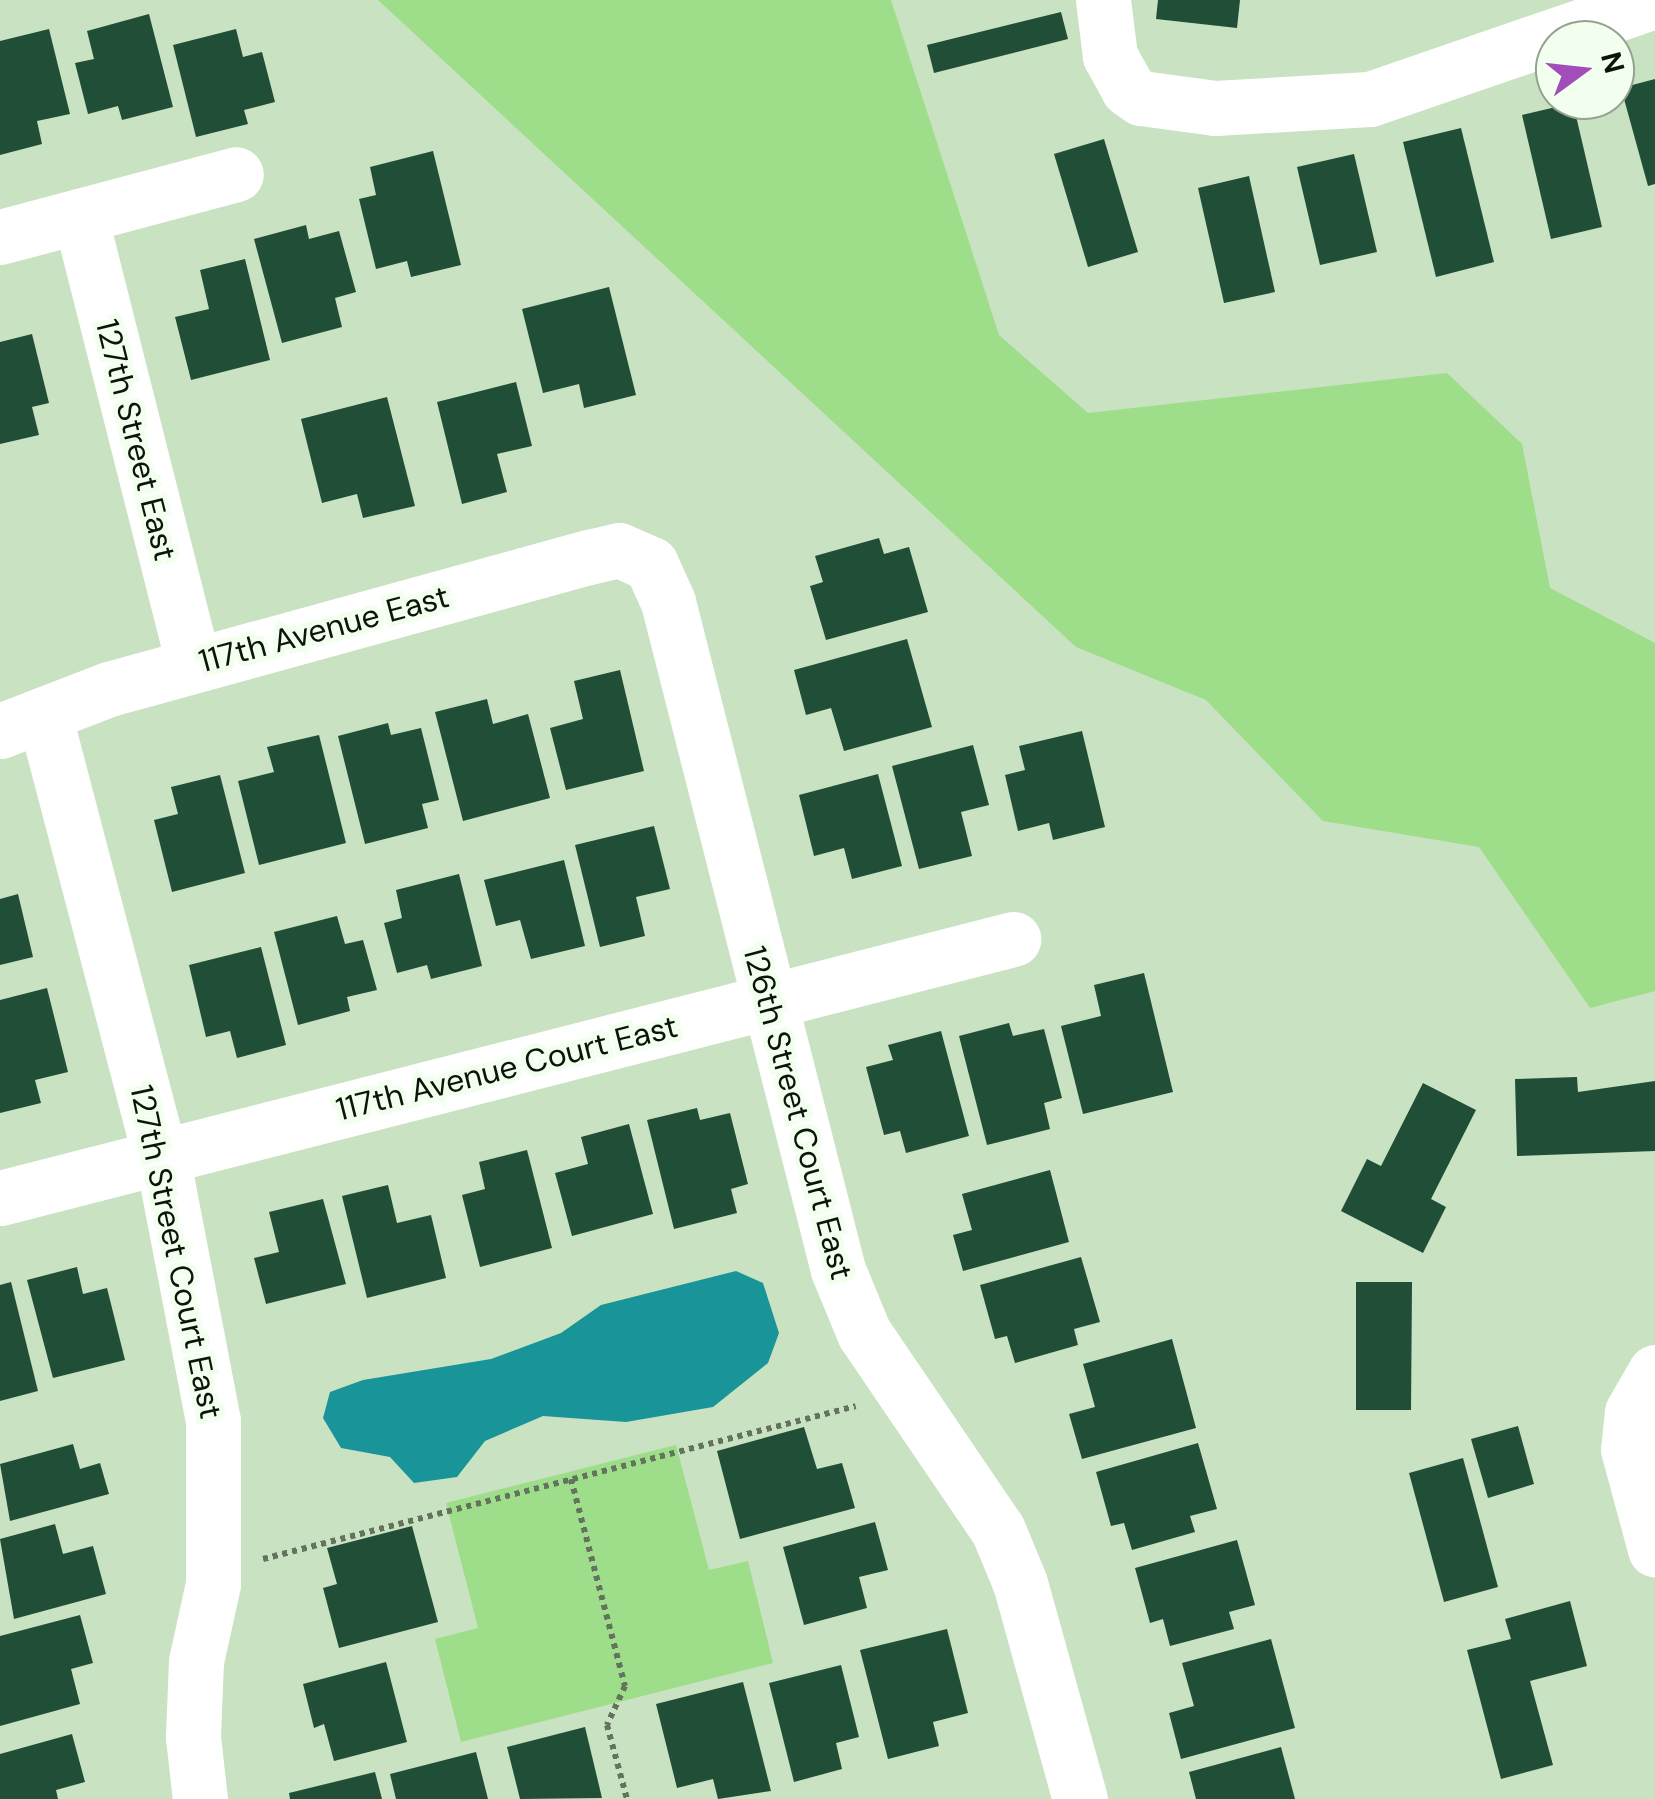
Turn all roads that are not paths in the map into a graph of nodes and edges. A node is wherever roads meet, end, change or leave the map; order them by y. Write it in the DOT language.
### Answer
graph roads {
  1 [pos="1102,0"];
  2 [pos="1655,1"];
  3 [pos="236,174"];
  4 [pos="80,216"];
  5 [pos="0,237"];
  6 [pos="651,564"];
  7 [pos="194,665"];
  8 [pos="22,722"];
  9 [pos="1014,939"];
  10 [pos="766,1002"];
  11 [pos="160,1157"];
  12 [pos="0,1198"];
  13 [pos="1651,1375"];
  14 [pos="1655,1549"];
  15 [pos="200,1799"];
  16 [pos="1080,1799"];
  1 -- 2 [label="street"];
  3 -- 4 [label="street"];
  4 -- 5 [label="street"];
  4 -- 7 [label="street, 127th Street East"];
  6 -- 7 [label="street, 117th Avenue East"];
  6 -- 10 [label="street, 126th Street Court East"];
  7 -- 8 [label="street, 117th Avenue East"];
  8 -- 11 [label="street, 127th Street Court East"];
  9 -- 10 [label="street, 117th Avenue Court East"];
  10 -- 11 [label="street, 117th Avenue Court East"];
  10 -- 16 [label="street, 126th Street Court East"];
  11 -- 12 [label="street, 117th Avenue Court East"];
  11 -- 15 [label="street, 127th Street Court East"];
  13 -- 14 [label="street"];
}
